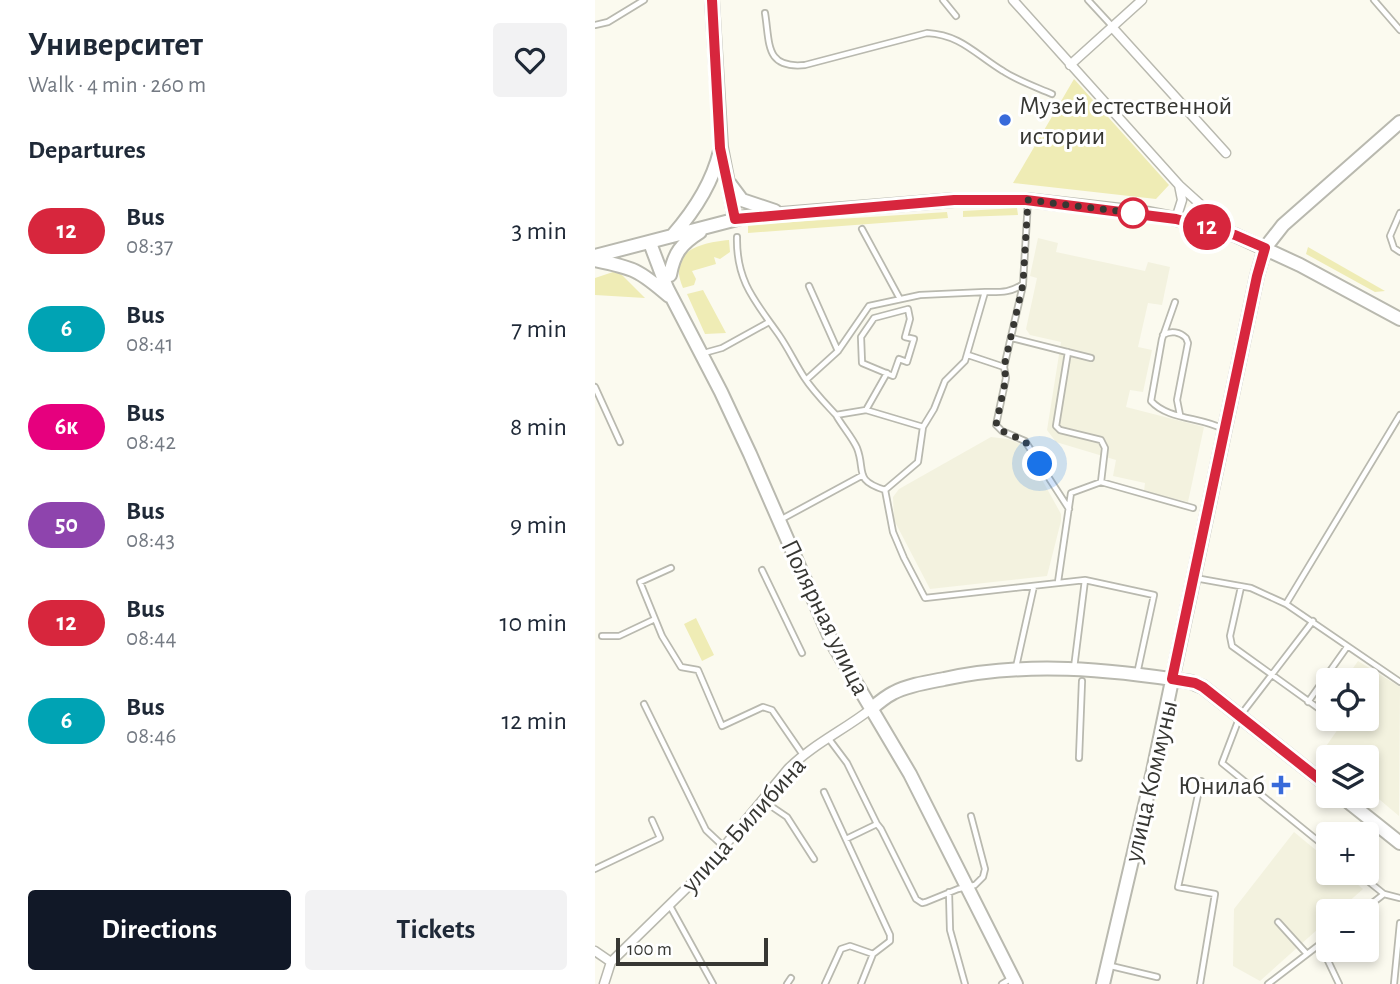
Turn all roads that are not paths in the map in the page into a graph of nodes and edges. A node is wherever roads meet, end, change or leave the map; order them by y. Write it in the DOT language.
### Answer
graph roads {
  1 [pos="644,0"];
  2 [pos="712,0"];
  3 [pos="943,0"];
  4 [pos="1013,0"];
  5 [pos="1088,0"];
  6 [pos="1142,0"];
  7 [pos="1374,0"];
  8 [pos="765,13"];
  9 [pos="956,16"];
  10 [pos="595,25"];
  11 [pos="1112,27"];
  12 [pos="1400,30"];
  13 [pos="1070,65"];
  14 [pos="1052,94"];
  15 [pos="1398,128"];
  16 [pos="720,148"];
  17 [pos="1226,153"];
  18 [pos="726,176"];
  19 [pos="1179,185"];
  20 [pos="1028,200"];
  21 [pos="793,213"];
  22 [pos="1400,213"];
  23 [pos="735,219"];
  24 [pos="1176,219"];
  25 [pos="709,225"];
  26 [pos="862,229"];
  27 [pos="673,235"];
  28 [pos="1235,235"];
  29 [pos="737,237"];
  30 [pos="649,243"];
  31 [pos="1265,248"];
  32 [pos="1400,252"];
  33 [pos="595,258"];
  34 [pos="670,275"];
  35 [pos="1023,284"];
  36 [pos="809,286"];
  37 [pos="985,292"];
  38 [pos="672,299"];
  39 [pos="900,299"];
  40 [pos="1175,302"];
  41 [pos="1400,320"];
  42 [pos="769,322"];
  43 [pos="1163,336"];
  44 [pos="1011,338"];
  45 [pos="838,351"];
  46 [pos="1068,352"];
  47 [pos="700,354"];
  48 [pos="968,355"];
  49 [pos="1091,358"];
  50 [pos="1004,367"];
  51 [pos="887,373"];
  52 [pos="806,380"];
  53 [pos="595,387"];
  54 [pos="866,410"];
  55 [pos="836,415"];
  56 [pos="1180,415"];
  57 [pos="1400,415"];
  58 [pos="923,428"];
  59 [pos="1225,430"];
  60 [pos="620,442"];
  61 [pos="863,475"];
  62 [pos="1101,482"];
  63 [pos="885,490"];
  64 [pos="1193,508"];
  65 [pos="1069,509"];
  66 [pos="779,520"];
  67 [pos="671,568"];
  68 [pos="762,570"];
  69 [pos="1193,578"];
  70 [pos="1085,580"];
  71 [pos="1058,582"];
  72 [pos="1034,586"];
  73 [pos="1241,587"];
  74 [pos="1286,604"];
  75 [pos="655,619"];
  76 [pos="1313,621"];
  77 [pos="602,636"];
  78 [pos="1347,647"];
  79 [pos="802,653"];
  80 [pos="1016,668"];
  81 [pos="1074,669"];
  82 [pos="1137,675"];
  83 [pos="1271,676"];
  84 [pos="1172,679"];
  85 [pos="1082,681"];
  86 [pos="1400,682"];
  87 [pos="1308,702"];
  88 [pos="644,704"];
  89 [pos="1316,707"];
  90 [pos="871,709"];
  91 [pos="1240,716"];
  92 [pos="829,738"];
  93 [pos="803,755"];
  94 [pos="1079,758"];
  95 [pos="1316,776"];
  96 [pos="1201,781"];
  97 [pos="824,792"];
  98 [pos="762,800"];
  99 [pos="1356,808"];
  100 [pos="971,816"];
  101 [pos="652,820"];
  102 [pos="877,824"];
  103 [pos="846,839"];
  104 [pos="1316,839"];
  105 [pos="1400,844"];
  106 [pos="724,847"];
  107 [pos="814,859"];
  108 [pos="595,869"];
  109 [pos="1373,885"];
  110 [pos="968,888"];
  111 [pos="949,892"];
  112 [pos="1384,894"];
  113 [pos="1400,898"];
  114 [pos="1378,899"];
  115 [pos="670,905"];
  116 [pos="1278,922"];
  117 [pos="1400,923"];
  118 [pos="1316,947"];
  119 [pos="595,951"];
  120 [pos="873,954"];
  121 [pos="1307,954"];
  122 [pos="611,962"];
  123 [pos="1329,962"];
  124 [pos="1107,966"];
  125 [pos="791,978"];
  126 [pos="1157,978"];
  127 [pos="1010,982"];
  128 [pos="604,984"];
  129 [pos="713,984"];
  130 [pos="787,984"];
  131 [pos="825,984"];
  132 [pos="861,984"];
  133 [pos="965,984"];
  134 [pos="1103,984"];
  135 [pos="1200,984"];
  136 [pos="1268,984"];
  137 [pos="1339,984"];
  138 [pos="1394,984"];
  1 -- 10 [label="lane"];
  2 -- 16 [label="main road"];
  3 -- 9 [label="lane"];
  4 -- 13 [label="street"];
  5 -- 11 [label="lane"];
  6 -- 11 [label="street"];
  7 -- 12 [label="lane"];
  8 -- 14 [label="lane"];
  11 -- 13 [label="street"];
  11 -- 17 [label="street"];
  13 -- 19 [label="street"];
  15 -- 31 [label="main road"];
  16 -- 18 [label="main road"];
  16 -- 27 [label="main road"];
  18 -- 21 [label="main road"];
  18 -- 23 [label="main road"];
  19 -- 24 [label="street"];
  19 -- 28 [label="street"];
  20 -- 21 [label="main road"];
  20 -- 24 [label="main road"];
  20 -- 35 [label="lane"];
  21 -- 23 [label="main road"];
  22 -- 32 [label="lane"];
  23 -- 25 [label="main road"];
  24 -- 28 [label="main road"];
  25 -- 27 [label="main road"];
  25 -- 34 [label="main road"];
  26 -- 39 [label="lane"];
  27 -- 30 [label="main road"];
  27 -- 34 [label="main road"];
  28 -- 31 [label="main road"];
  29 -- 42 [label="lane"];
  30 -- 33 [label="main road"];
  30 -- 38 [label="main road, Полярная улица"];
  31 -- 41 [label="main road"];
  31 -- 59 [label="main road, улица Коммуны"];
  33 -- 38 [label="main road"];
  34 -- 38 [label="main road"];
  35 -- 37 [label="lane"];
  35 -- 44 [label="lane"];
  36 -- 45 [label="lane"];
  37 -- 39 [label="lane"];
  37 -- 48 [label="lane"];
  38 -- 47 [label="main road, Полярная улица"];
  39 -- 45 [label="lane"];
  40 -- 43 [label="lane"];
  42 -- 47 [label="lane"];
  42 -- 52 [label="lane"];
  43 -- 56 [label="lane"];
  43 -- 56 [label="lane"];
  44 -- 46 [label="lane"];
  44 -- 50 [label="lane"];
  45 -- 52 [label="lane"];
  46 -- 49 [label="lane"];
  46 -- 62 [label="lane"];
  47 -- 66 [label="main road, Полярная улица"];
  48 -- 50 [label="lane"];
  48 -- 58 [label="lane"];
  50 -- 65 [label="lane"];
  51 -- 51 [label="lane"];
  51 -- 54 [label="lane"];
  52 -- 55 [label="lane"];
  53 -- 60 [label="lane"];
  54 -- 55 [label="lane"];
  54 -- 58 [label="lane"];
  55 -- 61 [label="lane"];
  56 -- 59 [label="lane"];
  57 -- 74 [label="lane"];
  58 -- 63 [label="lane"];
  59 -- 69 [label="main road, улица Коммуны"];
  61 -- 63 [label="lane"];
  61 -- 66 [label="lane"];
  62 -- 64 [label="lane"];
  62 -- 65 [label="lane"];
  63 -- 72 [label="lane"];
  65 -- 71 [label="lane"];
  66 -- 90 [label="main road, Полярная улица"];
  67 -- 75 [label="lane"];
  68 -- 79 [label="lane"];
  69 -- 73 [label="lane"];
  69 -- 84 [label="main road, улица Коммуны"];
  70 -- 71 [label="lane"];
  70 -- 81 [label="lane"];
  70 -- 82 [label="lane"];
  71 -- 72 [label="lane"];
  72 -- 80 [label="lane"];
  73 -- 74 [label="lane"];
  73 -- 83 [label="lane"];
  74 -- 76 [label="lane"];
  75 -- 77 [label="lane"];
  75 -- 93 [label="lane"];
  76 -- 78 [label="lane"];
  76 -- 83 [label="lane"];
  78 -- 86 [label="lane"];
  78 -- 87 [label="lane"];
  80 -- 81 [label="main road, улица Билибина"];
  80 -- 90 [label="main road, улица Билибина"];
  81 -- 82 [label="main road, улица Билибина"];
  82 -- 84 [label="main road, улица Билибина"];
  83 -- 87 [label="lane"];
  83 -- 91 [label="lane"];
  84 -- 91 [label="main road, улица Билибина"];
  84 -- 124 [label="main road, улица Коммуны"];
  85 -- 94 [label="lane"];
  87 -- 89 [label="lane"];
  88 -- 106 [label="lane"];
  90 -- 92 [label="street, улица Билибина"];
  90 -- 110 [label="main road, Полярная улица"];
  91 -- 95 [label="main road, улица Билибина"];
  91 -- 104 [label="lane"];
  92 -- 93 [label="street, улица Билибина"];
  92 -- 102 [label="lane"];
  93 -- 98 [label="street, улица Билибина"];
  96 -- 135 [label="lane"];
  97 -- 103 [label="lane"];
  98 -- 106 [label="street, улица Билибина"];
  98 -- 107 [label="lane"];
  99 -- 105 [label="main road"];
  100 -- 110 [label="lane"];
  101 -- 108 [label="lane"];
  102 -- 103 [label="lane"];
  102 -- 111 [label="lane"];
  103 -- 120 [label="lane"];
  106 -- 115 [label="street, улица Билибина"];
  109 -- 112 [label="lane"];
  110 -- 111 [label="lane"];
  110 -- 127 [label="main road, Полярная улица"];
  111 -- 133 [label="lane"];
  112 -- 113 [label="lane"];
  112 -- 114 [label="lane"];
  115 -- 122 [label="street, улица Билибина"];
  115 -- 129 [label="lane"];
  116 -- 121 [label="lane"];
  117 -- 138 [label="lane"];
  118 -- 121 [label="lane"];
  119 -- 122 [label="street"];
  120 -- 131 [label="lane"];
  120 -- 132 [label="lane"];
  121 -- 136 [label="lane"];
  122 -- 128 [label="street, улица Билибина"];
  123 -- 137 [label="lane"];
  124 -- 126 [label="lane"];
  124 -- 134 [label="main road, улица Коммуны"];
  125 -- 130 [label="lane"];
}
